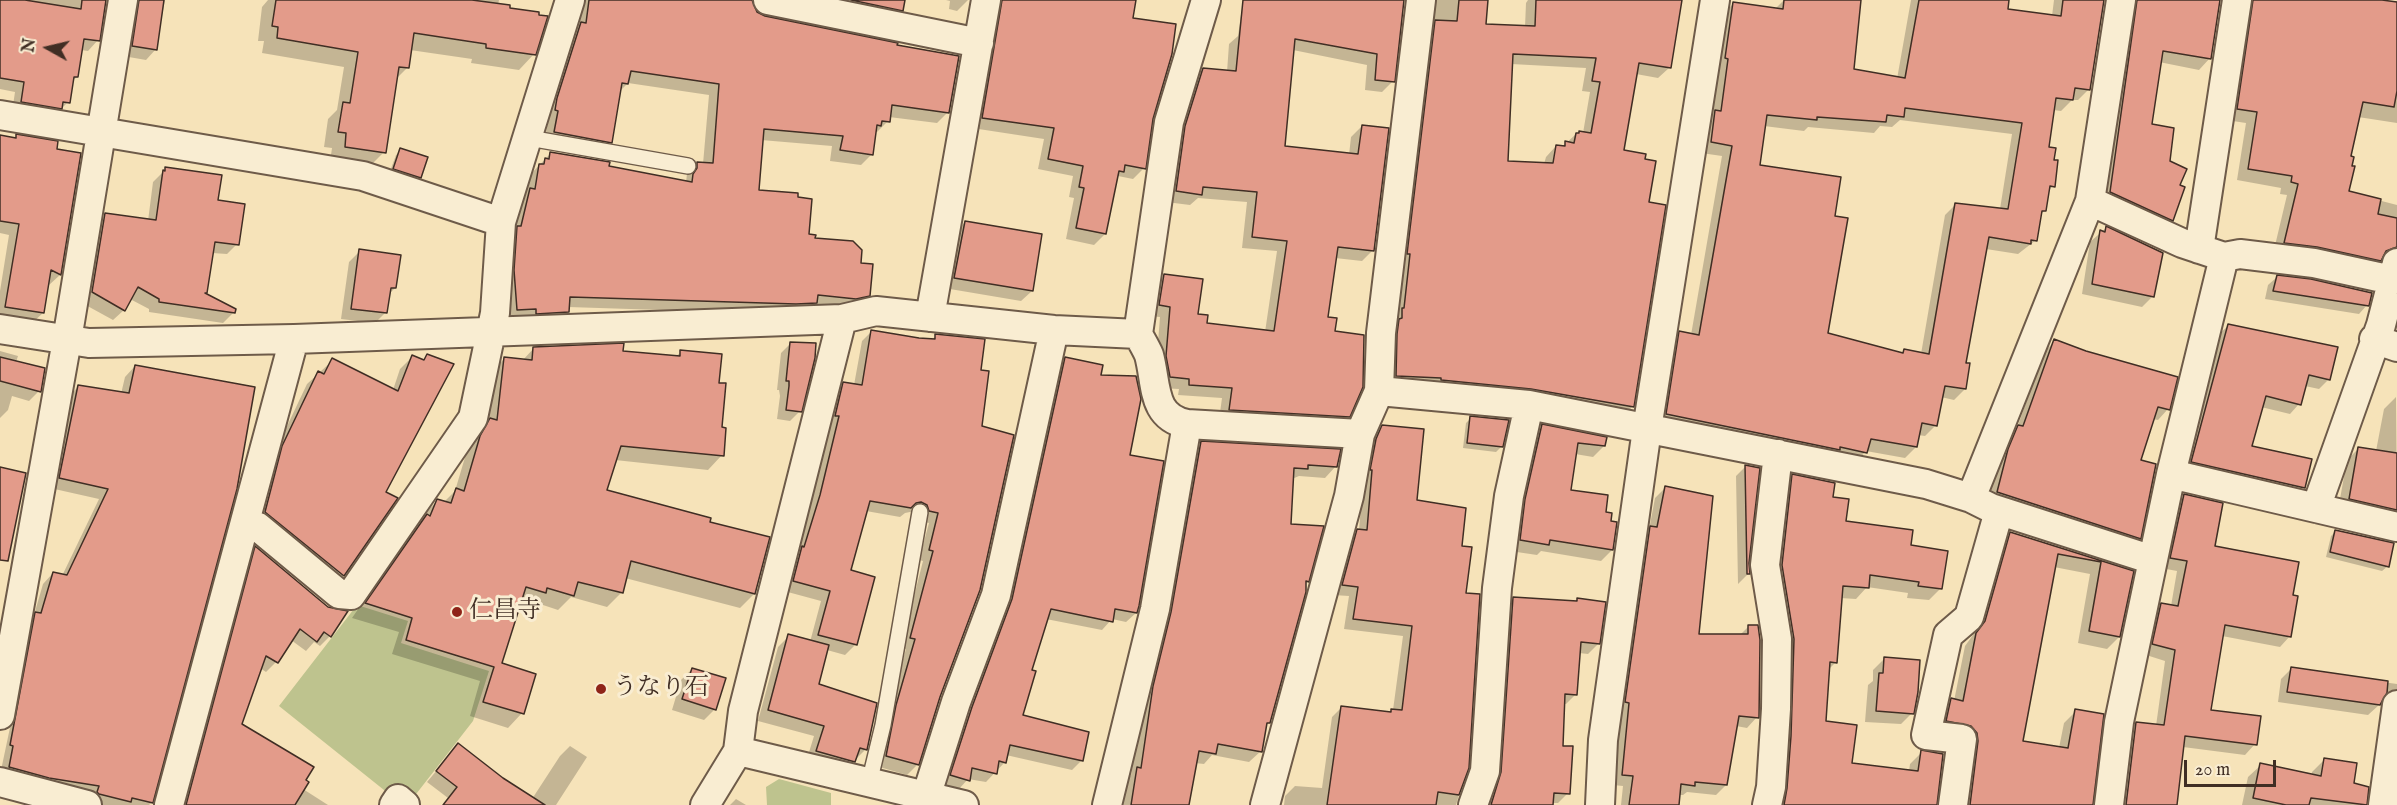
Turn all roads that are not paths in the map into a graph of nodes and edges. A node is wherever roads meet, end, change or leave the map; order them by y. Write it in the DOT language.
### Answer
graph roads {
  1 [pos="123,0"];
  2 [pos="570,0"];
  3 [pos="768,0"];
  4 [pos="986,0"];
  5 [pos="1206,0"];
  6 [pos="1421,0"];
  7 [pos="1715,0"];
  8 [pos="2121,0"];
  9 [pos="2237,0"];
  10 [pos="979,43"];
  11 [pos="0,116"];
  12 [pos="101,132"];
  13 [pos="529,138"];
  14 [pos="688,166"];
  15 [pos="2090,201"];
  16 [pos="501,222"];
  17 [pos="2211,253"];
  18 [pos="2395,272"];
  19 [pos="930,317"];
  20 [pos="842,319"];
  21 [pos="0,330"];
  22 [pos="1054,330"];
  23 [pos="490,332"];
  24 [pos="1138,334"];
  25 [pos="294,339"];
  26 [pos="67,340"];
  27 [pos="2386,343"];
  28 [pos="1378,392"];
  29 [pos="1529,405"];
  30 [pos="1187,424"];
  31 [pos="1647,429"];
  32 [pos="1360,434"];
  33 [pos="1778,454"];
  34 [pos="2171,474"];
  35 [pos="1971,498"];
  36 [pos="2316,508"];
  37 [pos="2000,511"];
  38 [pos="920,512"];
  39 [pos="245,524"];
  40 [pos="2397,527"];
  41 [pos="2153,560"];
  42 [pos="2397,705"];
  43 [pos="0,715"];
  44 [pos="738,751"];
  45 [pos="0,782"];
  46 [pos="869,783"];
  47 [pos="932,800"];
  48 [pos="87,805"];
  49 [pos="170,805"];
  50 [pos="394,805"];
  51 [pos="405,805"];
  52 [pos="705,805"];
  53 [pos="964,805"];
  54 [pos="1107,805"];
  55 [pos="1265,805"];
  56 [pos="1473,805"];
  57 [pos="1600,805"];
  58 [pos="1767,805"];
  59 [pos="1953,805"];
  60 [pos="2109,805"];
  61 [pos="2383,805"];
  1 -- 12 [label="street"];
  2 -- 13 [label="street"];
  3 -- 10 [label="street"];
  4 -- 10 [label="street"];
  5 -- 24 [label="street"];
  6 -- 28 [label="street"];
  7 -- 31 [label="street"];
  8 -- 15 [label="street"];
  9 -- 17 [label="street"];
  10 -- 19 [label="street"];
  11 -- 12 [label="street"];
  12 -- 16 [label="street"];
  12 -- 26 [label="street"];
  13 -- 14 [label="lane"];
  13 -- 16 [label="street"];
  15 -- 17 [label="street"];
  15 -- 35 [label="street"];
  16 -- 23 [label="street"];
  17 -- 18 [label="street"];
  17 -- 34 [label="street"];
  18 -- 27 [label="street"];
  19 -- 20 [label="street"];
  19 -- 22 [label="street"];
  20 -- 23 [label="street"];
  20 -- 44 [label="street"];
  21 -- 26 [label="street"];
  22 -- 24 [label="street"];
  22 -- 47 [label="street"];
  23 -- 25 [label="street"];
  23 -- 39 [label="street"];
  24 -- 30 [label="street"];
  25 -- 26 [label="street"];
  25 -- 39 [label="street"];
  26 -- 43 [label="street"];
  27 -- 36 [label="street"];
  28 -- 29 [label="street"];
  28 -- 32 [label="street"];
  29 -- 31 [label="street"];
  29 -- 56 [label="street"];
  30 -- 32 [label="street"];
  30 -- 54 [label="street"];
  31 -- 33 [label="street"];
  31 -- 57 [label="street"];
  32 -- 55 [label="street"];
  33 -- 35 [label="street"];
  33 -- 58 [label="street"];
  34 -- 36 [label="street"];
  34 -- 41 [label="street"];
  35 -- 37 [label="street"];
  36 -- 40 [label="street"];
  37 -- 41 [label="street"];
  37 -- 59 [label="street"];
  38 -- 46 [label="lane"];
  39 -- 49 [label="street"];
  41 -- 60 [label="street"];
  42 -- 61 [label="street"];
  44 -- 46 [label="street"];
  44 -- 52 [label="street"];
  45 -- 48 [label="street"];
  46 -- 47 [label="street"];
  47 -- 53 [label="street"];
  50 -- 51 [label="street"];
}
